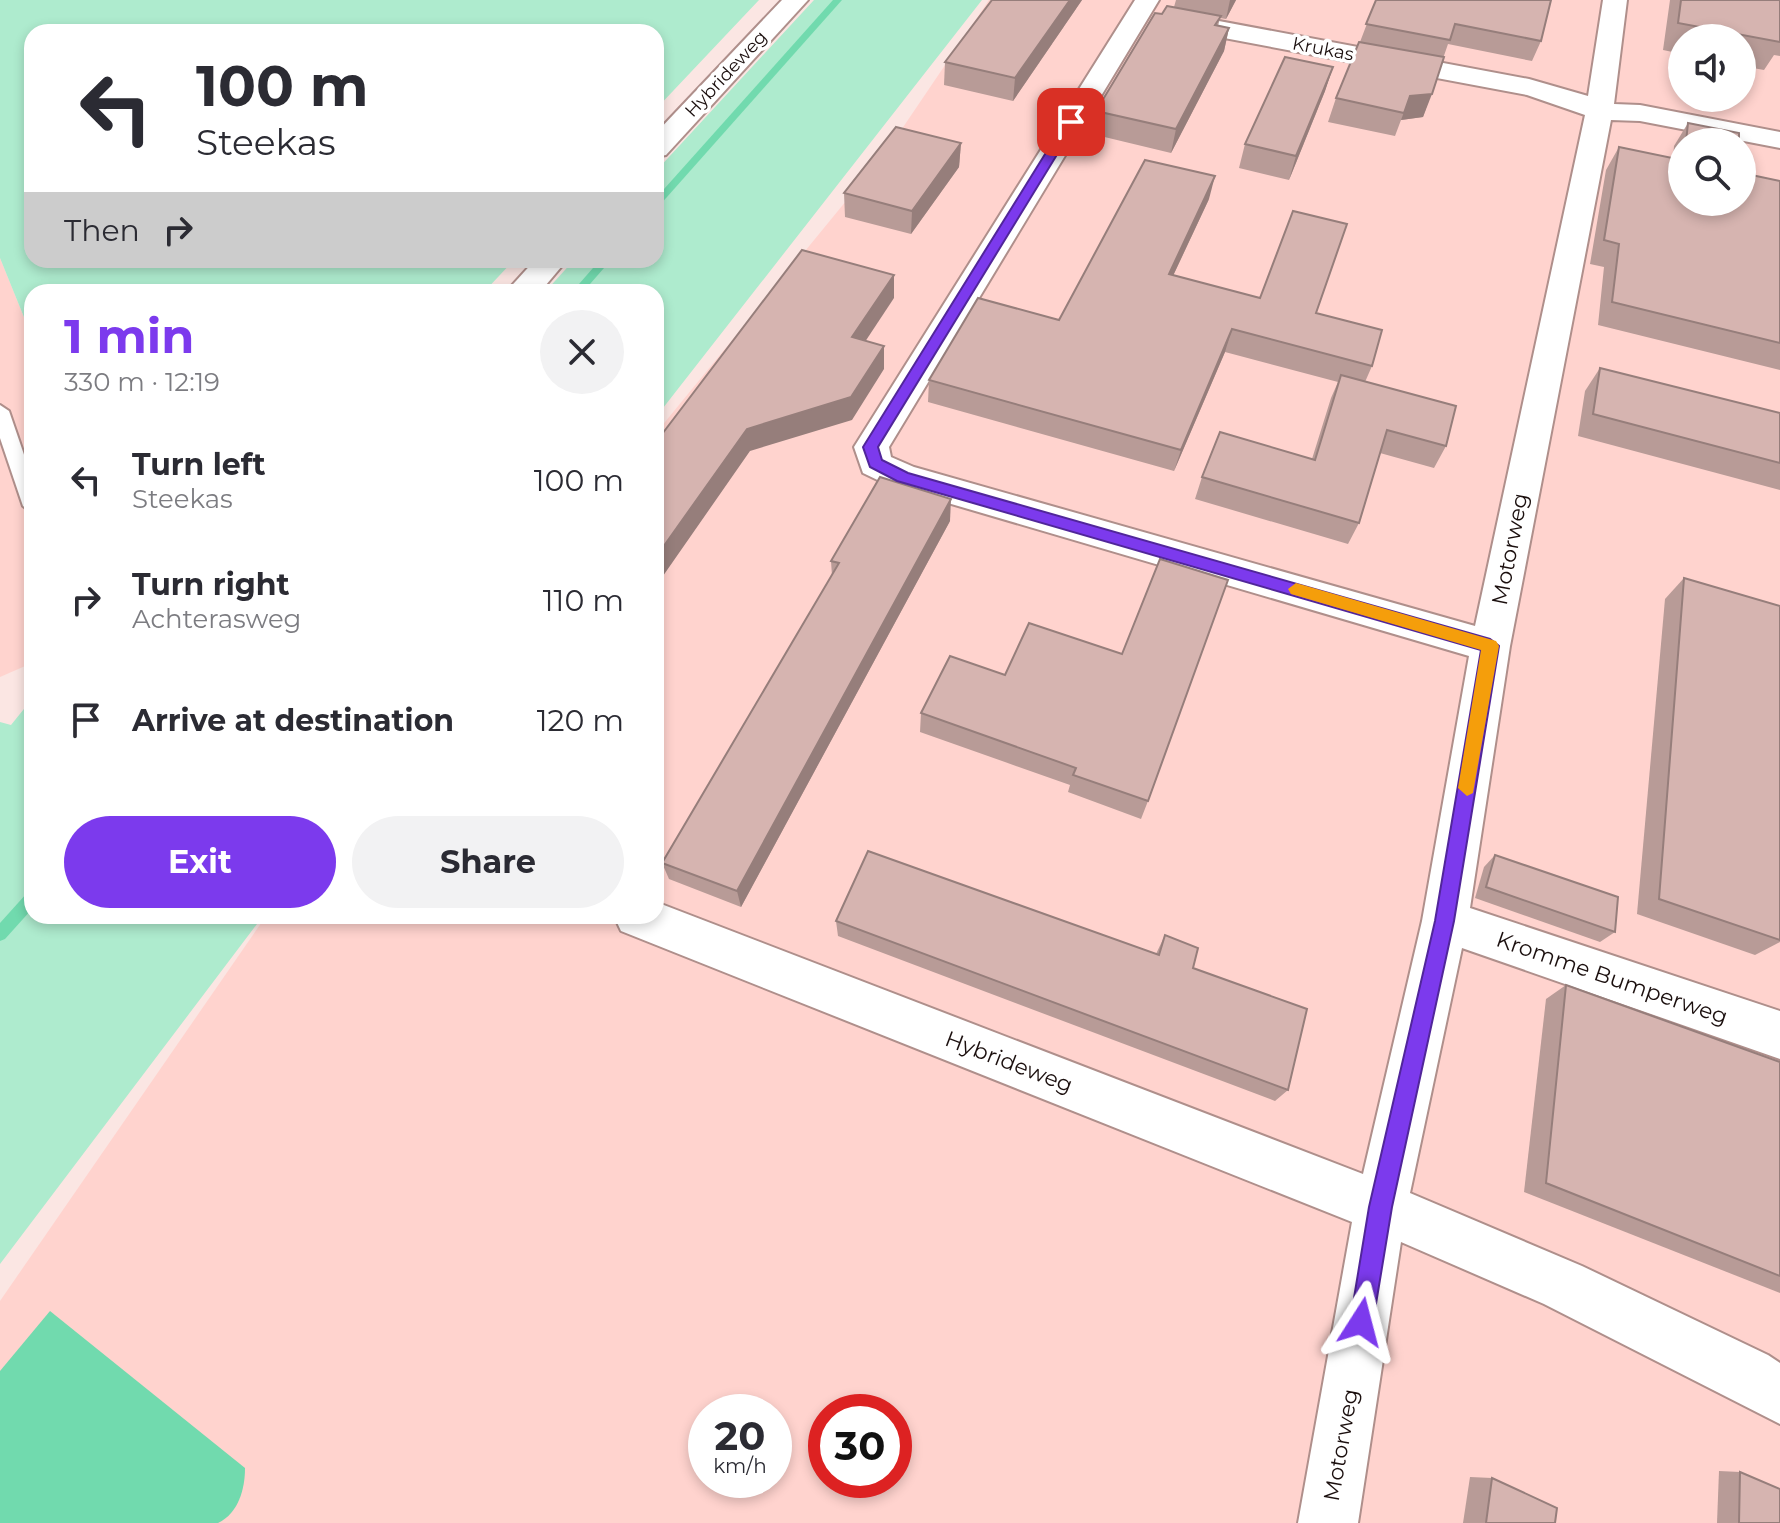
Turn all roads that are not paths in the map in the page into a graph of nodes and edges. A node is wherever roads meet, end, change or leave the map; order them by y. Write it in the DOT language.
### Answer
graph roads {
  1 [pos="796,0"];
  2 [pos="1615,0"];
  3 [pos="1142,7"];
  4 [pos="1599,111"];
  5 [pos="664,140"];
  6 [pos="1780,140"];
  7 [pos="544,268"];
  8 [pos="530,284"];
  9 [pos="0,411"];
  10 [pos="24,482"];
  11 [pos="1490,646"];
  12 [pos="1445,921"];
  13 [pos="657,924"];
  14 [pos="1780,1035"];
  15 [pos="1381,1207"];
  16 [pos="1780,1396"];
  17 [pos="1328,1523"];
  1 -- 5 [label="street, Hybrideweg"];
  2 -- 4 [label="street, Motorweg"];
  3 -- 4 [label="street, Krukas"];
  3 -- 11 [label="street"];
  4 -- 6 [label="street, Krukas"];
  4 -- 11 [label="street, Motorweg"];
  7 -- 8 [label="street"];
  9 -- 10 [label="lane"];
  11 -- 12 [label="street, Motorweg"];
  12 -- 14 [label="street, Kromme Bumperweg"];
  12 -- 15 [label="street, Motorweg"];
  13 -- 15 [label="street, Hybrideweg"];
  15 -- 16 [label="street, Hybrideweg"];
  15 -- 17 [label="street, Motorweg"];
}
